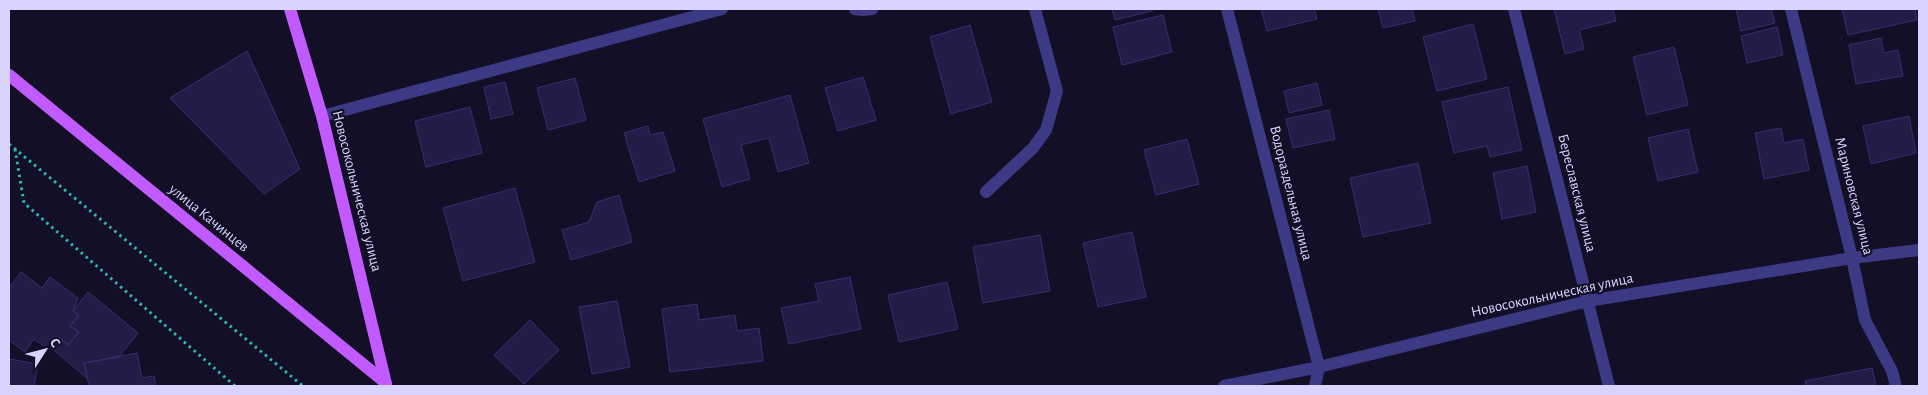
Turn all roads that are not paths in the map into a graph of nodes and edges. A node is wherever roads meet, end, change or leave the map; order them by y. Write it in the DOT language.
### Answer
graph roads {
  1 [pos="290,9"];
  2 [pos="722,9"];
  3 [pos="855,9"];
  4 [pos="872,9"];
  5 [pos="1035,9"];
  6 [pos="1227,9"];
  7 [pos="1514,9"];
  8 [pos="1791,9"];
  9 [pos="9,75"];
  10 [pos="322,116"];
  11 [pos="986,192"];
  12 [pos="1919,250"];
  13 [pos="1852,258"];
  14 [pos="1588,301"];
  15 [pos="1319,367"];
  16 [pos="387,385"];
  17 [pos="1224,386"];
  18 [pos="1315,386"];
  19 [pos="1609,386"];
  20 [pos="1896,386"];
  1 -- 10 [label="main road, Новосокольническая улица"];
  2 -- 10 [label="street"];
  3 -- 4 [label="street"];
  5 -- 11 [label="street"];
  6 -- 15 [label="street, Водораздельная улица"];
  7 -- 14 [label="street, Береславская улица"];
  8 -- 13 [label="street, Мариновская улица"];
  9 -- 16 [label="main road, улица Качинцев"];
  10 -- 16 [label="main road, Новосокольническая улица"];
  12 -- 13 [label="street, Новосокольническая улица"];
  13 -- 14 [label="street, Новосокольническая улица"];
  13 -- 20 [label="street, Мариновская улица"];
  14 -- 15 [label="street, Новосокольническая улица"];
  14 -- 19 [label="street, Береславская улица"];
  15 -- 17 [label="street, Новосокольническая улица"];
  15 -- 18 [label="street, Водораздельная улица"];
}
